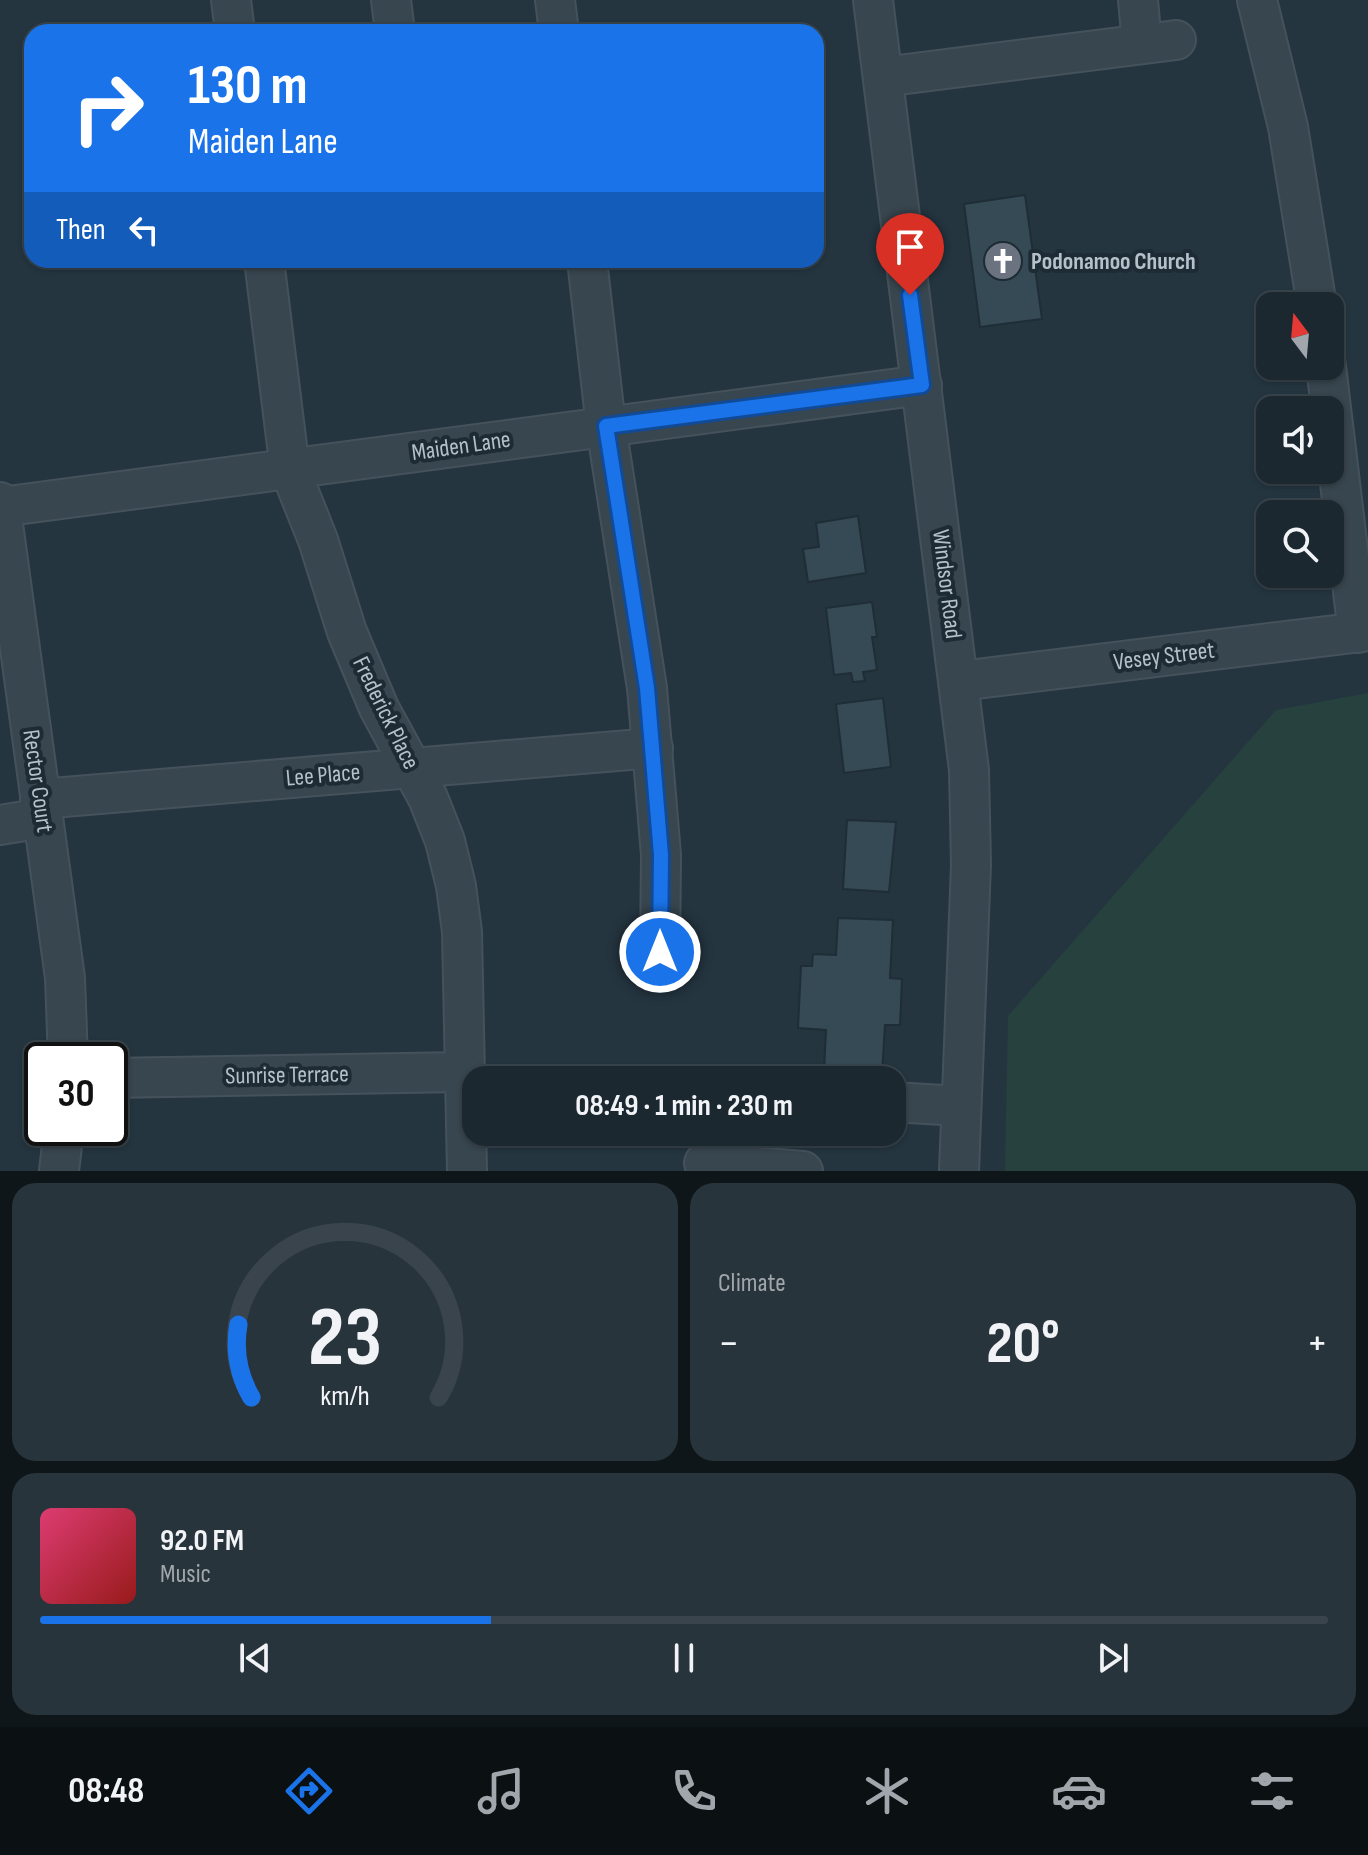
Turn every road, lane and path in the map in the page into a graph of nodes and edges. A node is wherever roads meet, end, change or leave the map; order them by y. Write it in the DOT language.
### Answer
graph roads {
  1 [pos="231,0"];
  2 [pos="391,0"];
  3 [pos="555,0"];
  4 [pos="873,0"];
  5 [pos="1138,0"];
  6 [pos="1257,0"];
  7 [pos="234,24"];
  8 [pos="394,24"];
  9 [pos="558,24"];
  10 [pos="883,77"];
  11 [pos="265,268"];
  12 [pos="588,268"];
  13 [pos="1315,292"];
  14 [pos="1328,380"];
  15 [pos="922,385"];
  16 [pos="606,426"];
  17 [pos="290,470"];
  18 [pos="0,504"];
  19 [pos="1363,632"];
  20 [pos="960,681"];
  21 [pos="653,748"];
  22 [pos="412,768"];
  23 [pos="42,808"];
  24 [pos="0,825"];
  25 [pos="676,952"];
  26 [pos="67,1042"];
  27 [pos="463,1066"];
  28 [pos="462,1072"];
  29 [pos="128,1078"];
  30 [pos="906,1103"];
  31 [pos="961,1106"];
  32 [pos="62,1146"];
  33 [pos="466,1146"];
  34 [pos="704,1163"];
  35 [pos="59,1171"];
  36 [pos="467,1171"];
  37 [pos="803,1171"];
  38 [pos="959,1171"];
  1 -- 7 [label="street"];
  2 -- 8 [label="street"];
  3 -- 9 [label="street"];
  4 -- 10 [label="street, Windsor Road"];
  5 -- 10 [label="street"];
  6 -- 13 [label="street"];
  10 -- 15 [label="street, Windsor Road"];
  11 -- 17 [label="street, Frederick Place"];
  12 -- 16 [label="street"];
  14 -- 19 [label="street"];
  15 -- 16 [label="street, Maiden Lane"];
  15 -- 20 [label="street, Windsor Road"];
  16 -- 17 [label="street, Maiden Lane"];
  16 -- 21 [label="street"];
  17 -- 18 [label="street, Maiden Lane"];
  17 -- 22 [label="street, Frederick Place"];
  18 -- 23 [label="street, Rector Court"];
  19 -- 20 [label="street, Vesey Street"];
  20 -- 31 [label="street, Windsor Road"];
  21 -- 22 [label="street, Lee Place"];
  21 -- 25 [label="street"];
  22 -- 23 [label="street, Lee Place"];
  22 -- 27 [label="street, Frederick Place"];
  23 -- 24 [label="street, Lee Place"];
  23 -- 26 [label="street, Rector Court"];
  28 -- 29 [label="street, Sunrise Terrace"];
  30 -- 31 [label="street"];
  31 -- 38 [label="street, Windsor Road"];
  32 -- 35 [label="street"];
  33 -- 36 [label="street, Frederick Place"];
  34 -- 37 [label="street"];
}
